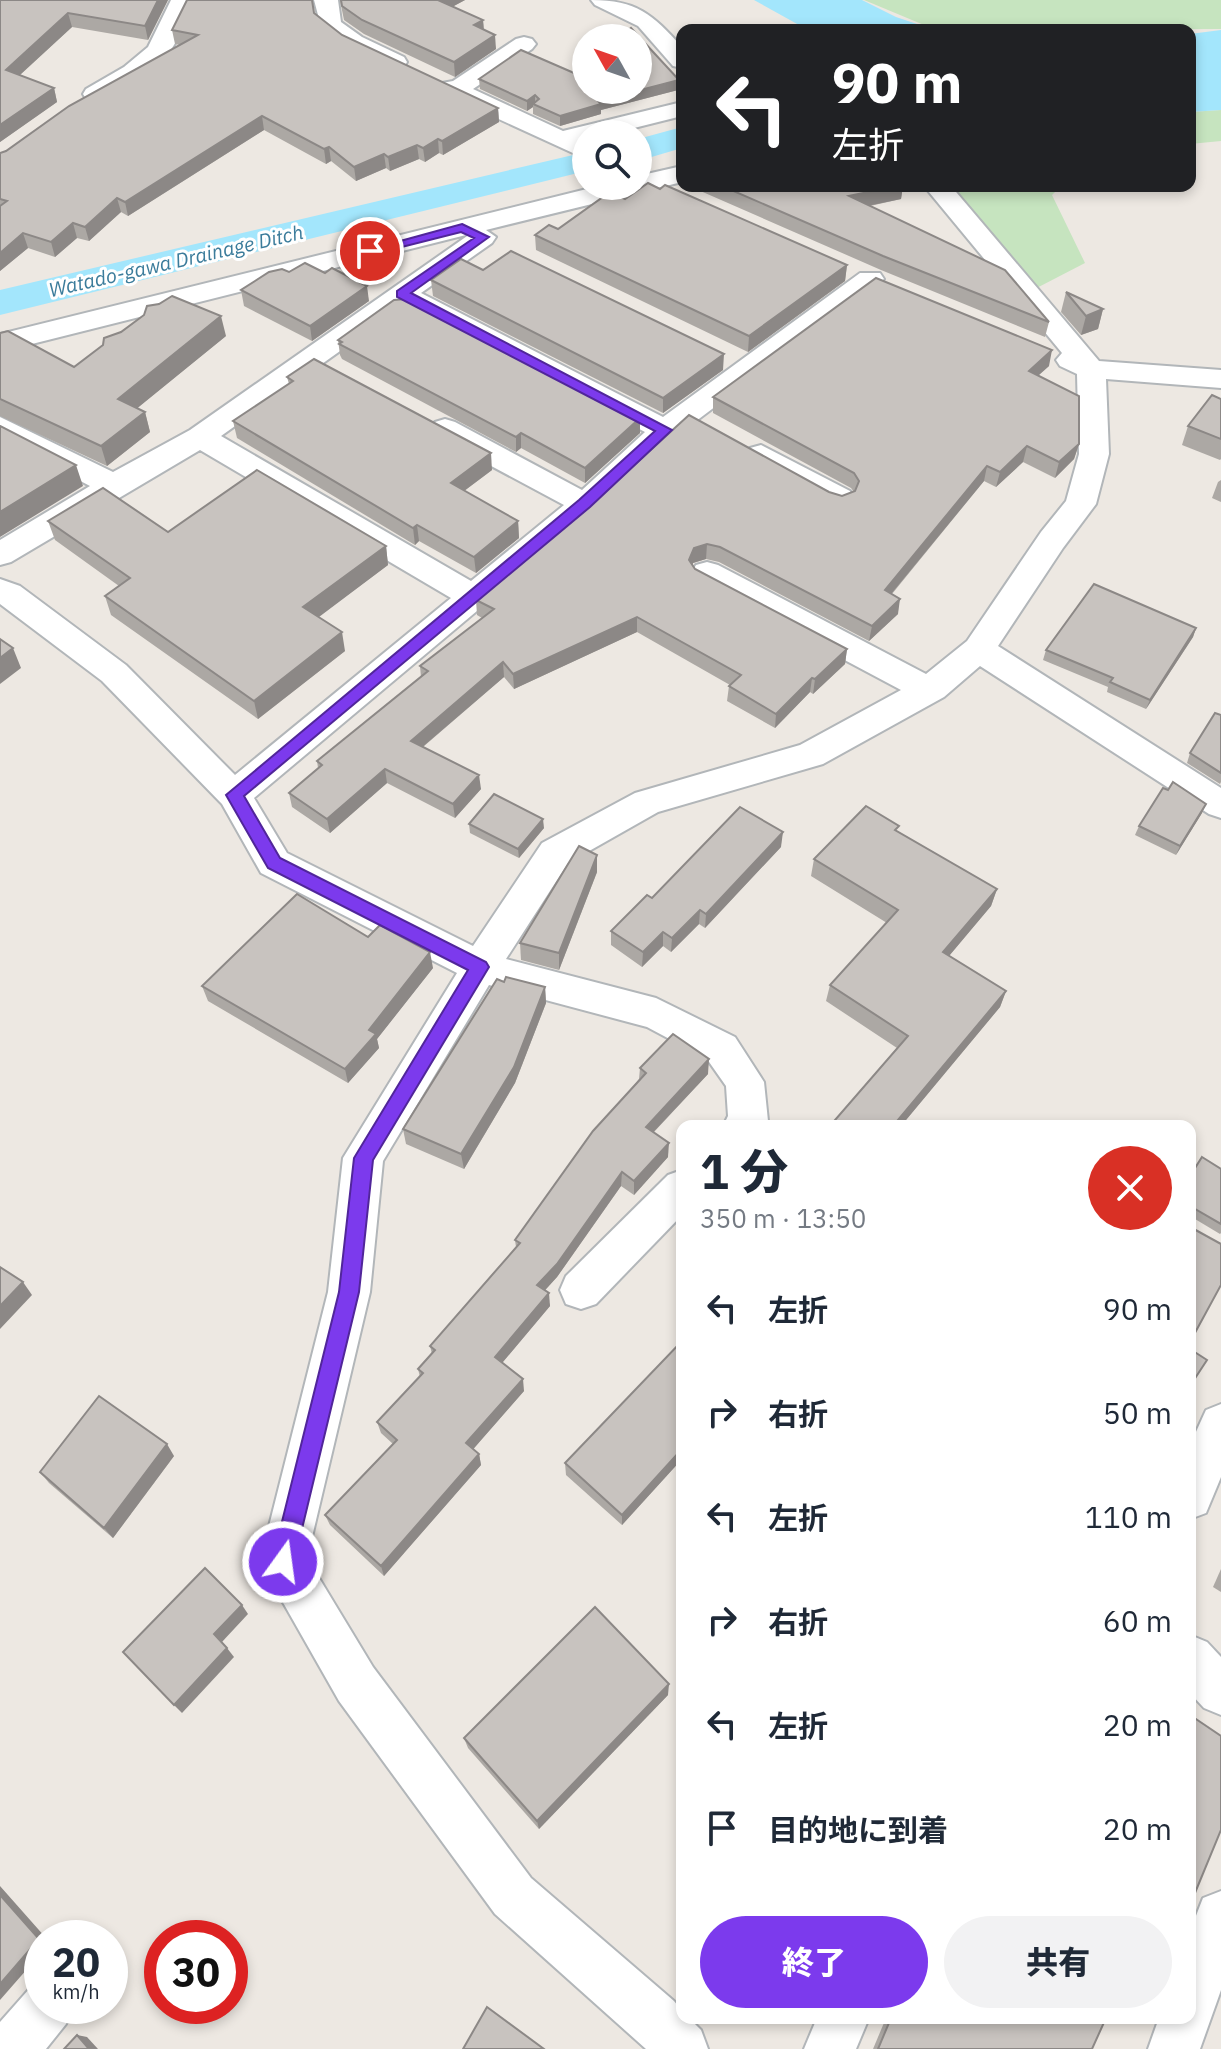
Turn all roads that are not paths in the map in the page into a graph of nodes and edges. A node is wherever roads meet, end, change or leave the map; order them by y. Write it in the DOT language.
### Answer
graph roads {
  1 [pos="183,0"];
  2 [pos="326,0"];
  3 [pos="603,0"];
  4 [pos="524,44"];
  5 [pos="676,54"];
  6 [pos="456,90"];
  7 [pos="74,106"];
  8 [pos="676,110"];
  9 [pos="559,139"];
  10 [pos="572,145"];
  11 [pos="676,175"];
  12 [pos="652,179"];
  13 [pos="652,185"];
  14 [pos="942,192"];
  15 [pos="577,200"];
  16 [pos="695,200"];
  17 [pos="473,232"];
  18 [pos="511,251"];
  19 [pos="841,266"];
  20 [pos="870,279"];
  21 [pos="900,291"];
  22 [pos="401,294"];
  23 [pos="0,343"];
  24 [pos="1032,345"];
  25 [pos="721,353"];
  26 [pos="312,358"];
  27 [pos="749,367"];
  28 [pos="1091,369"];
  29 [pos="340,373"];
  30 [pos="1221,379"];
  31 [pos="421,416"];
  32 [pos="675,422"];
  33 [pos="0,427"];
  34 [pos="714,429"];
  35 [pos="200,437"];
  36 [pos="742,445"];
  37 [pos="113,485"];
  38 [pos="839,498"];
  39 [pos="585,504"];
  40 [pos="0,554"];
  41 [pos="707,573"];
  42 [pos="0,590"];
  43 [pos="474,597"];
  44 [pos="979,649"];
  45 [pos="928,690"];
  46 [pos="234,795"];
  47 [pos="1221,805"];
  48 [pos="480,967"];
  49 [pos="746,1120"];
  50 [pos="676,1194"];
  51 [pos="581,1290"];
  52 [pos="1221,1425"];
  53 [pos="1196,1483"];
  54 [pos="1196,1665"];
  55 [pos="1221,1691"];
  56 [pos="1221,1916"];
  57 [pos="1196,1987"];
  58 [pos="33,2024"];
  59 [pos="840,2024"];
  60 [pos="1183,2024"];
  61 [pos="11,2049"];
  62 [pos="682,2049"];
  63 [pos="830,2049"];
  64 [pos="1174,2049"];
  1 -- 7 [label="street"];
  2 -- 6 [label="street"];
  3 -- 5 [label="street"];
  4 -- 6 [label="street"];
  6 -- 9 [label="street"];
  8 -- 9 [label="street"];
  9 -- 10 [label="street"];
  11 -- 12 [label="street"];
  13 -- 16 [label="street"];
  14 -- 28 [label="street"];
  15 -- 17 [label="street"];
  17 -- 18 [label="street"];
  17 -- 22 [label="street"];
  17 -- 23 [label="street"];
  19 -- 20 [label="street"];
  20 -- 21 [label="street"];
  20 -- 27 [label="street"];
  22 -- 26 [label="street"];
  22 -- 32 [label="street"];
  24 -- 28 [label="street"];
  25 -- 27 [label="street"];
  26 -- 29 [label="street"];
  26 -- 35 [label="street"];
  27 -- 32 [label="street"];
  28 -- 30 [label="street"];
  28 -- 44 [label="street"];
  31 -- 39 [label="street"];
  32 -- 34 [label="street"];
  32 -- 39 [label="street"];
  33 -- 37 [label="street"];
  35 -- 37 [label="street"];
  35 -- 43 [label="street"];
  36 -- 38 [label="street"];
  37 -- 40 [label="street"];
  39 -- 43 [label="street"];
  41 -- 45 [label="street"];
  42 -- 46 [label="street"];
  43 -- 46 [label="street"];
  44 -- 45 [label="street"];
  44 -- 47 [label="street"];
  45 -- 48 [label="street"];
  46 -- 48 [label="street"];
  48 -- 49 [label="street"];
  48 -- 62 [label="street"];
  50 -- 51 [label="street"];
  52 -- 53 [label="street"];
  54 -- 55 [label="street"];
  56 -- 57 [label="street"];
  58 -- 61 [label="street"];
  59 -- 63 [label="street"];
  60 -- 64 [label="street"];
}
